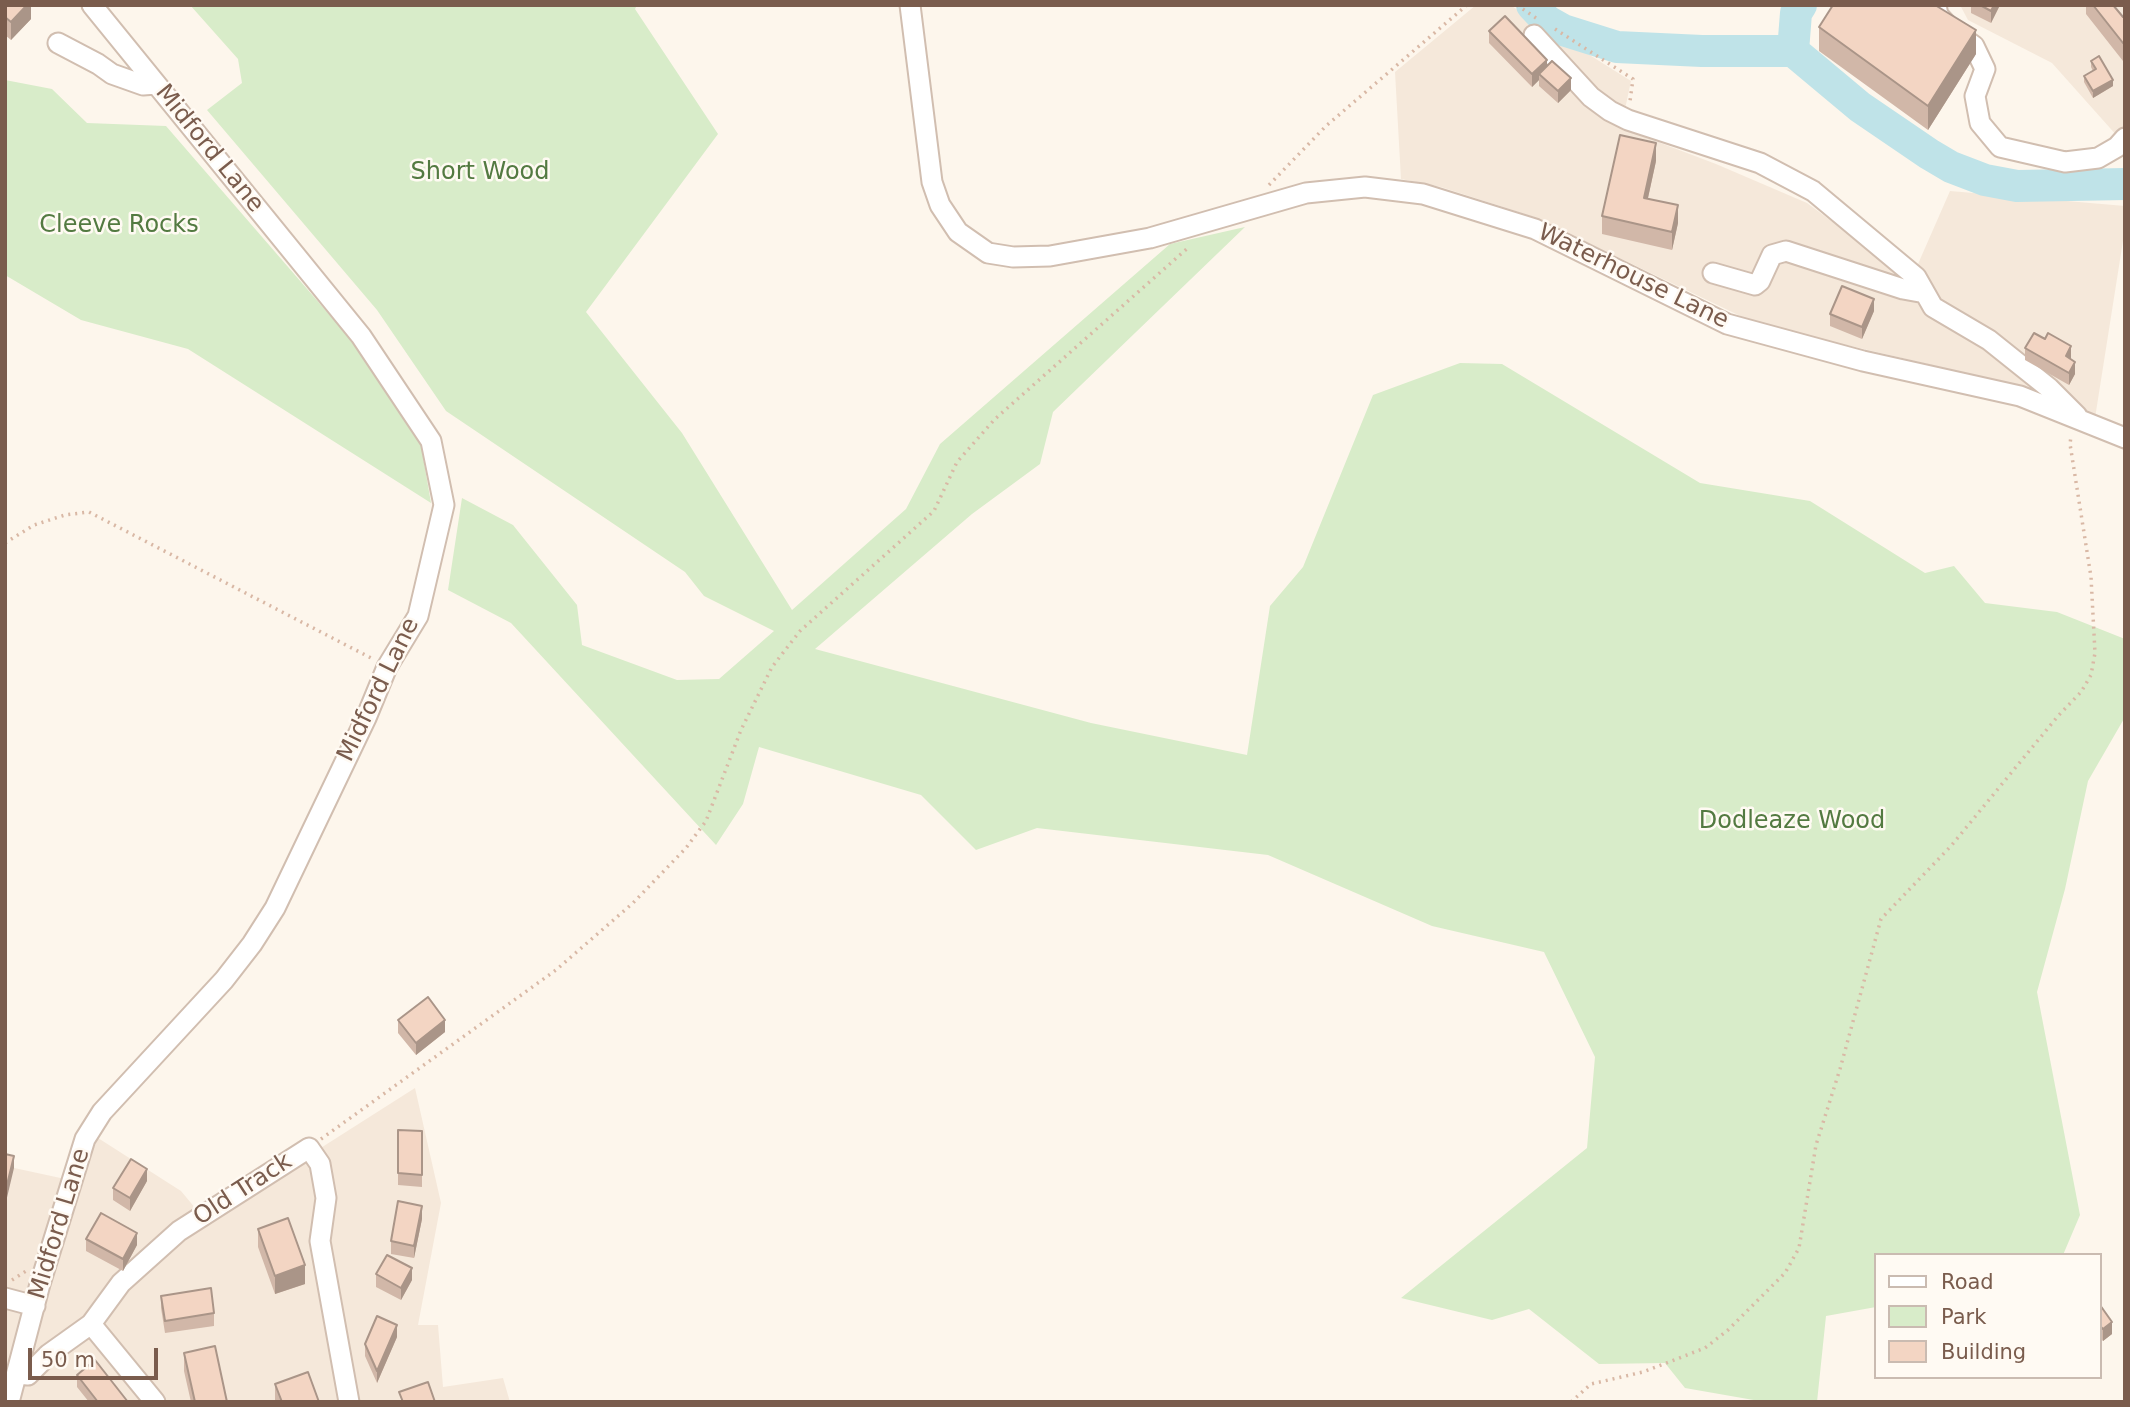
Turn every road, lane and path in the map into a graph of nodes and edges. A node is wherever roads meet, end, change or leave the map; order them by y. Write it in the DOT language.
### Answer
graph roads {
  1 [pos="92,5"];
  2 [pos="910,5"];
  3 [pos="1467,5"];
  4 [pos="1517,5"];
  5 [pos="1936,5"];
  6 [pos="1542,27"];
  7 [pos="58,43"];
  8 [pos="156,83"];
  9 [pos="1628,120"];
  10 [pos="2125,138"];
  11 [pos="1259,206"];
  12 [pos="1207,222"];
  13 [pos="1713,273"];
  14 [pos="1925,293"];
  15 [pos="2076,424"];
  16 [pos="2125,438"];
  17 [pos="5,543"];
  18 [pos="387,667"];
  19 [pos="309,1148"];
  20 [pos="5,1298"];
  21 [pos="35,1306"];
  22 [pos="91,1324"];
  23 [pos="17,1374"];
  24 [pos="9,1402"];
  25 [pos="155,1402"];
  26 [pos="349,1402"];
  27 [pos="1571,1402"];
  1 -- 8 [label="street, Midford Lane"];
  2 -- 12 [label="street, Waterhouse Lane"];
  3 -- 11 [label="path"];
  4 -- 6 [label="path"];
  5 -- 10 [label="street"];
  6 -- 9 [label="street"];
  6 -- 9 [label="path"];
  7 -- 8 [label="street"];
  8 -- 18 [label="street, Midford Lane"];
  9 -- 14 [label="street"];
  11 -- 12 [label="street, Waterhouse Lane"];
  11 -- 15 [label="street, Waterhouse Lane"];
  12 -- 19 [label="path"];
  13 -- 14 [label="street"];
  14 -- 15 [label="street"];
  15 -- 16 [label="street, Waterhouse Lane"];
  15 -- 27 [label="path"];
  17 -- 18 [label="path"];
  18 -- 21 [label="street, Midford Lane"];
  19 -- 22 [label="street, Old Track"];
  19 -- 26 [label="street, Old Track"];
  20 -- 21 [label="street"];
  21 -- 23 [label="street, Midford Lane"];
  22 -- 23 [label="street, Old Track"];
  22 -- 25 [label="street"];
  23 -- 24 [label="street, Midford Lane"];
}
